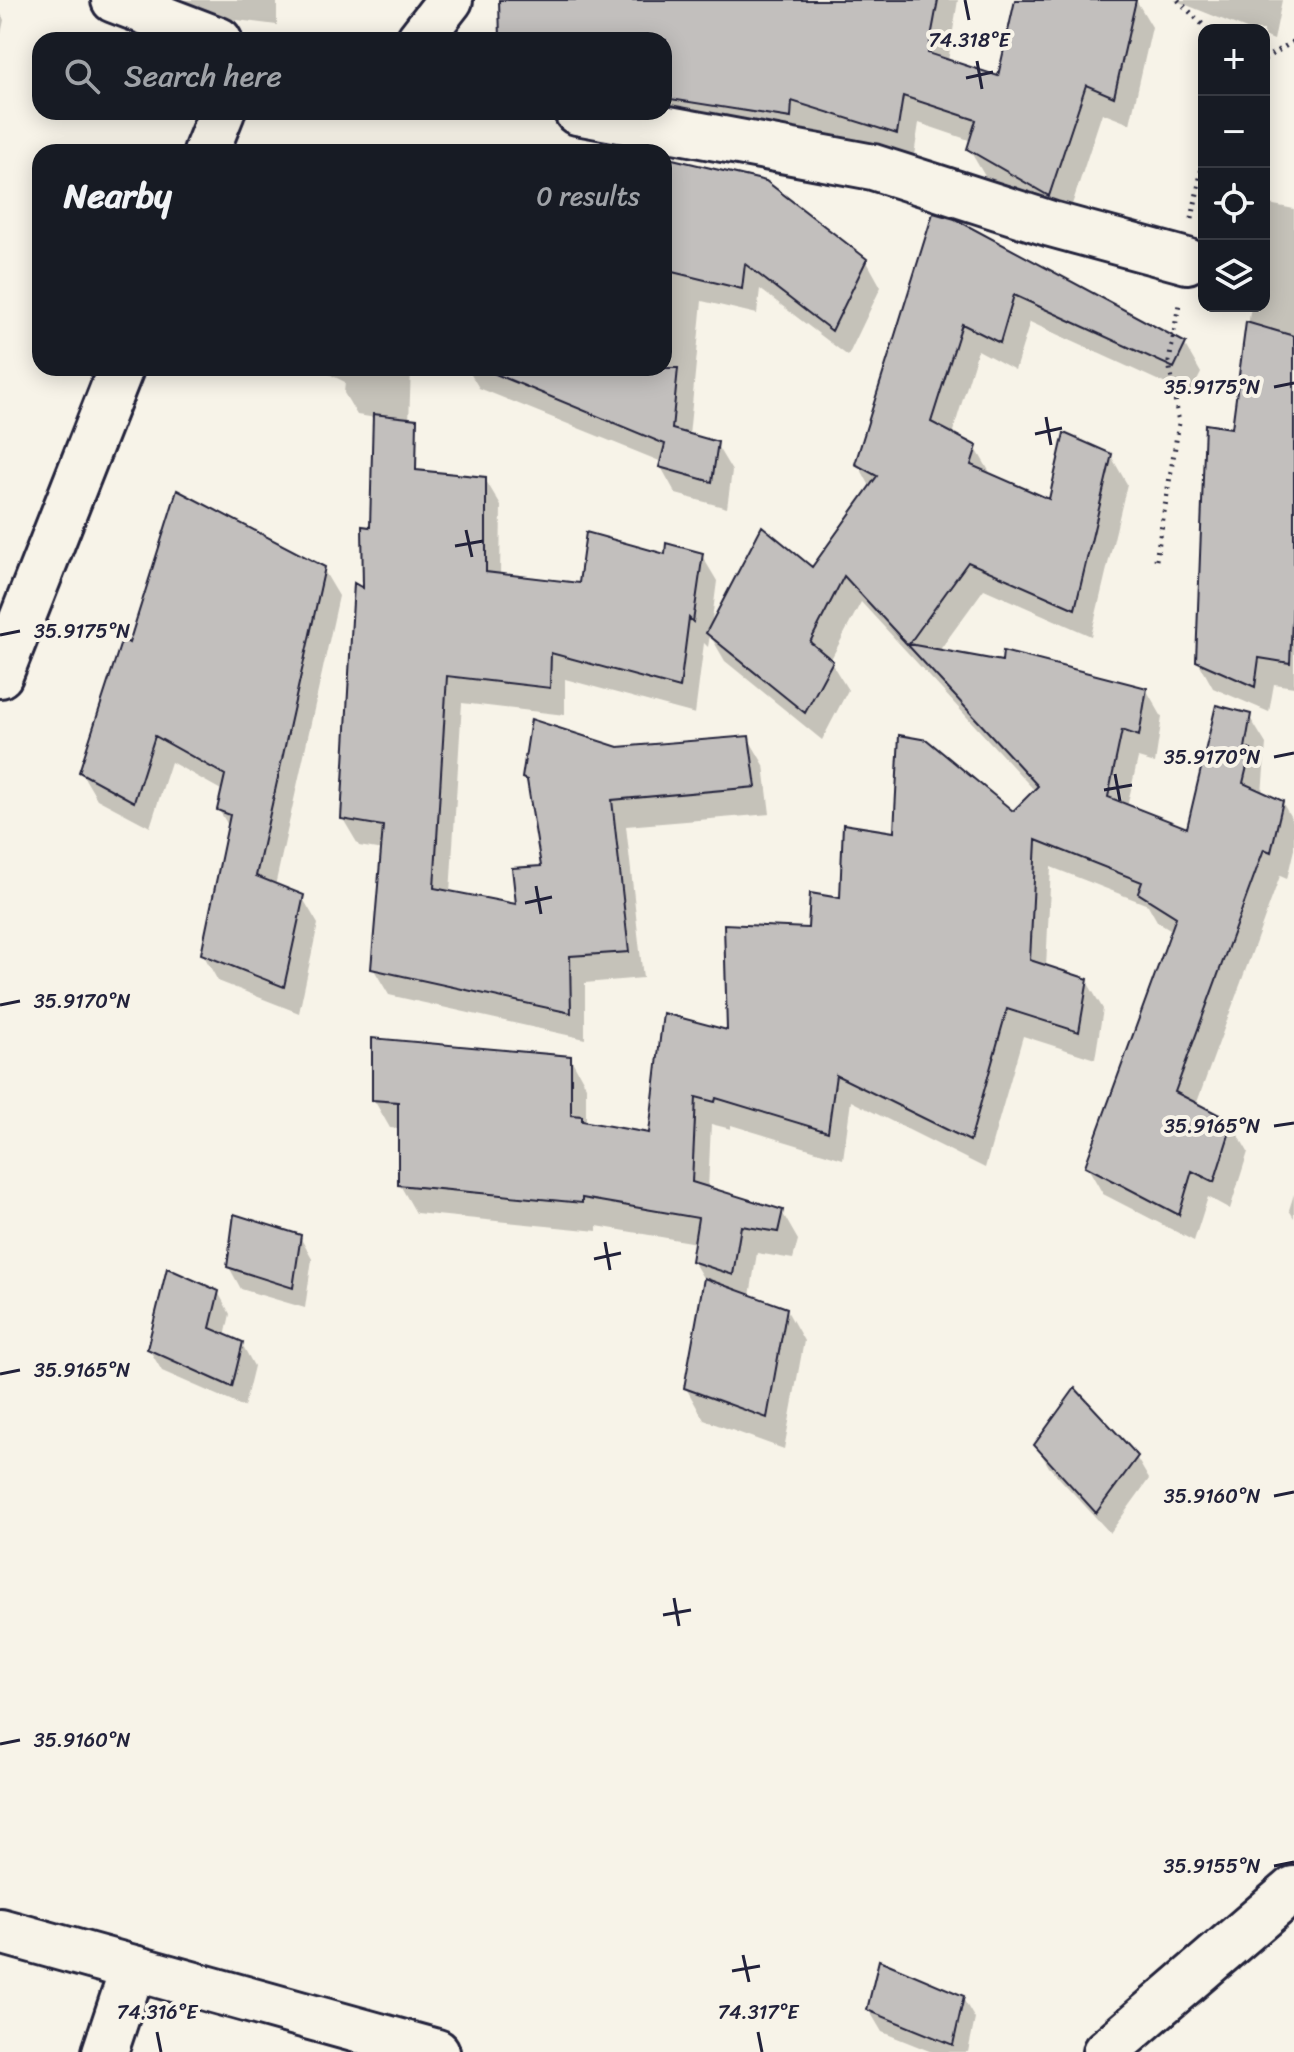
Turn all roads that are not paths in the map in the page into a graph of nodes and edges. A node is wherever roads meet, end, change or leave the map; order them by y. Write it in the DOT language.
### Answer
graph roads {
  1 [pos="114,0"];
  2 [pos="450,0"];
  3 [pos="198,32"];
  4 [pos="425,32"];
  5 [pos="219,120"];
  6 [pos="620,120"];
  7 [pos="209,144"];
  8 [pos="1187,261"];
  9 [pos="118,376"];
  10 [pos="0,675"];
  11 [pos="1294,1889"];
  12 [pos="0,1931"];
  13 [pos="133,1968"];
  14 [pos="105,2052"];
  15 [pos="437,2052"];
  16 [pos="1105,2052"];
  1 -- 3 [label="street"];
  2 -- 4 [label="street"];
  5 -- 7 [label="street"];
  6 -- 8 [label="street"];
  9 -- 10 [label="street"];
  11 -- 16 [label="street"];
  12 -- 13 [label="street"];
  13 -- 14 [label="street"];
  13 -- 15 [label="street"];
}
